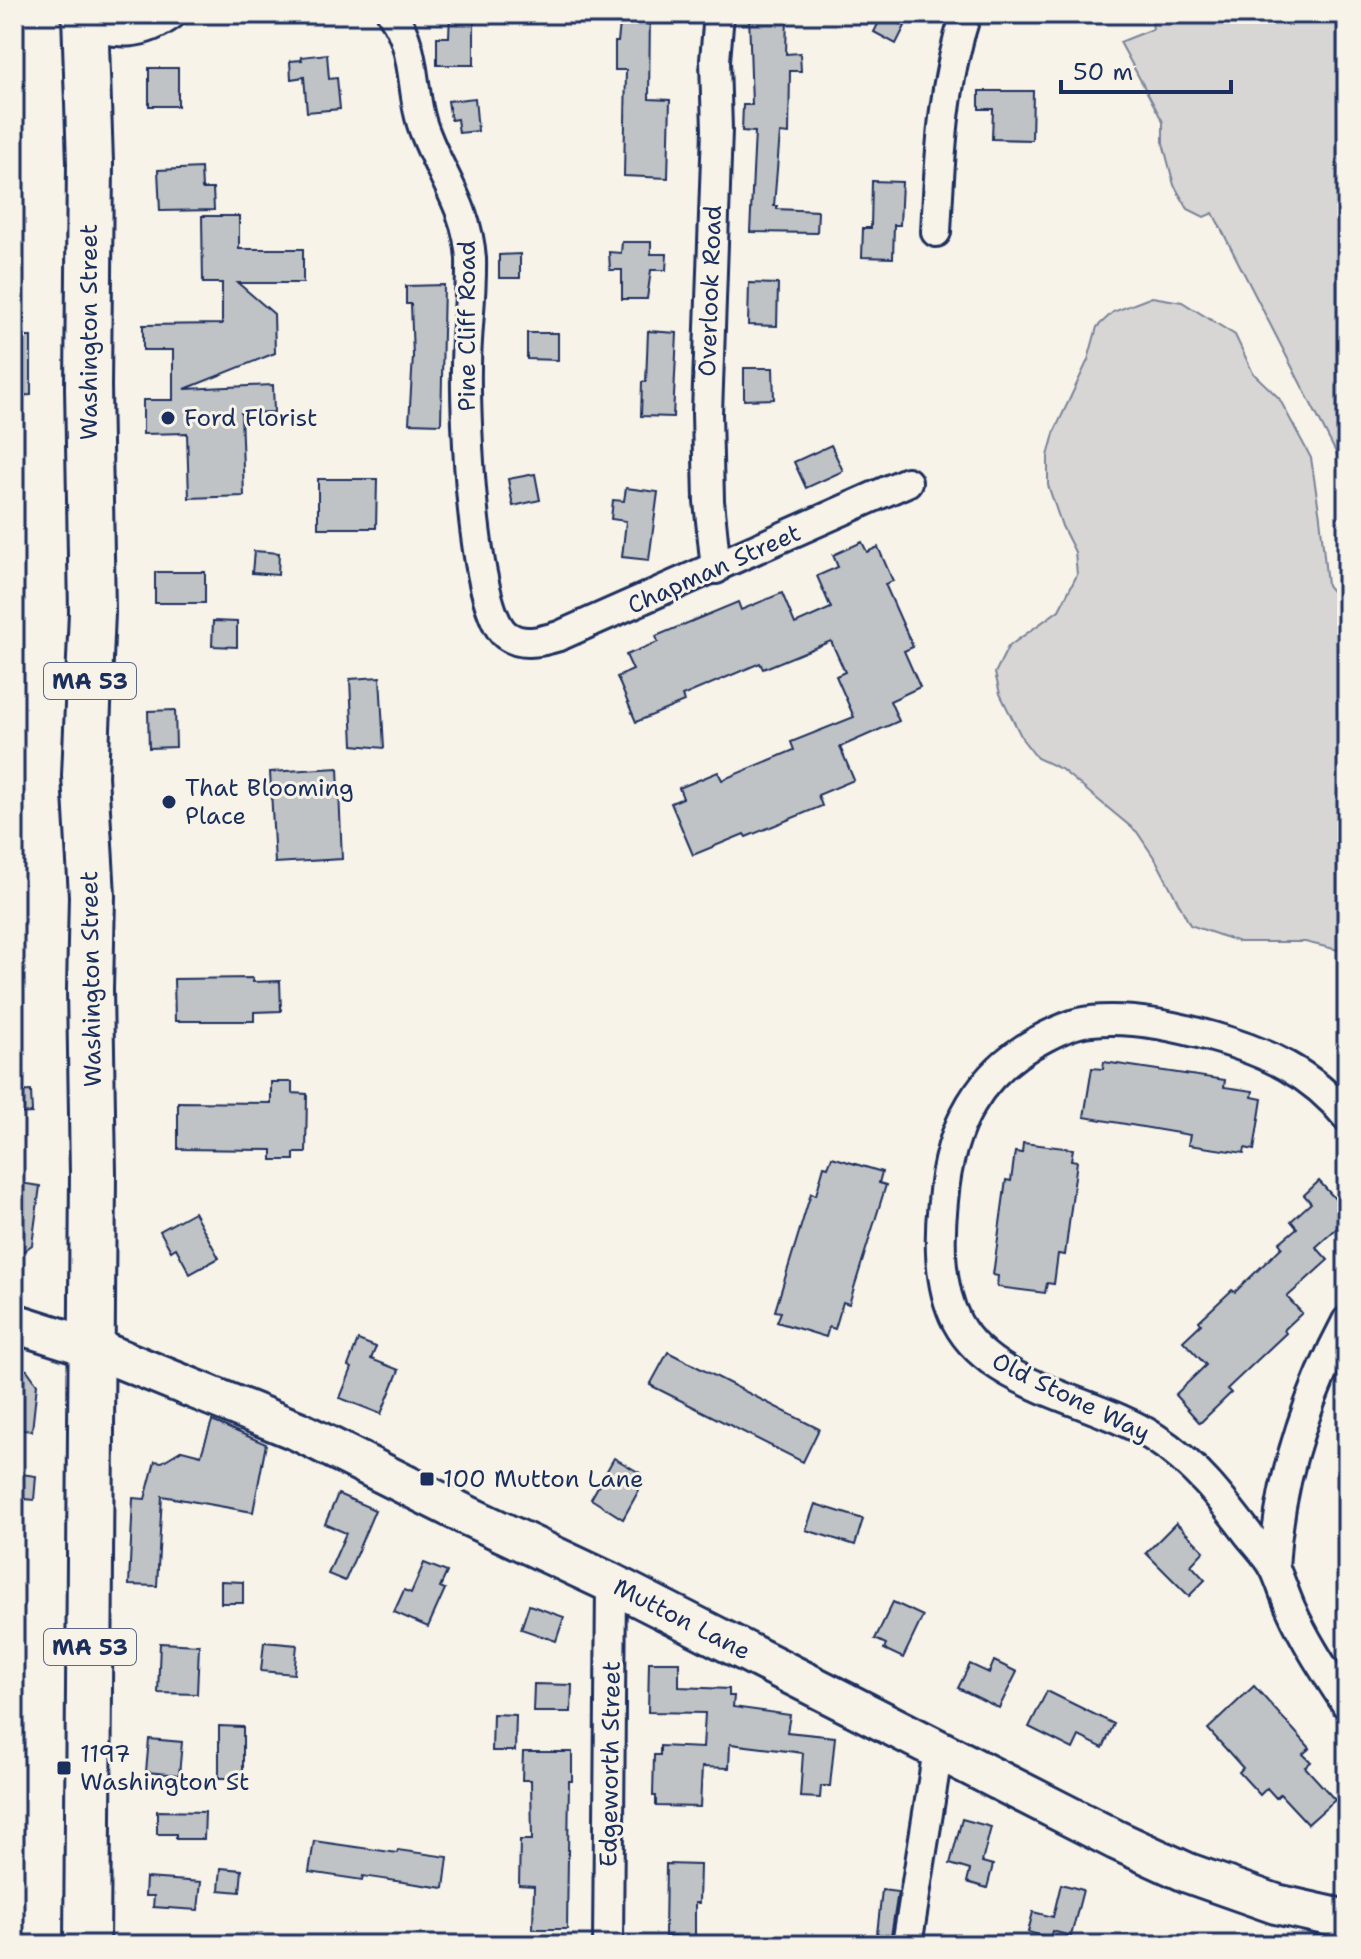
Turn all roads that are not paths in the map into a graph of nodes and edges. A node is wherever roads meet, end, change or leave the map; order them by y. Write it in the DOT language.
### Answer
graph roads {
  1 [pos="172,14"];
  2 [pos="392,14"];
  3 [pos="719,14"];
  4 [pos="966,14"];
  5 [pos="85,20"];
  6 [pos="936,232"];
  7 [pos="907,482"];
  8 [pos="716,569"];
  9 [pos="517,640"];
  10 [pos="1347,1117"];
  11 [pos="1347,1321"];
  12 [pos="14,1323"];
  13 [pos="93,1348"];
  14 [pos="1274,1567"];
  15 [pos="611,1583"];
  16 [pos="1347,1705"];
  17 [pos="938,1750"];
  18 [pos="1347,1920"];
  19 [pos="87,1945"];
  20 [pos="608,1945"];
  21 [pos="907,1945"];
  1 -- 5 [label="street"];
  2 -- 9 [label="street, Pine Cliff Road"];
  3 -- 8 [label="street, Overlook Road"];
  4 -- 6 [label="street"];
  5 -- 13 [label="main road, Washington Street / MA 53"];
  7 -- 8 [label="street, Chapman Street"];
  8 -- 9 [label="street, Chapman Street"];
  10 -- 14 [label="street, Old Stone Way"];
  11 -- 14 [label="street, Old Stone Way"];
  12 -- 13 [label="street, Mutton Lane"];
  13 -- 15 [label="street, Mutton Lane"];
  13 -- 19 [label="main road, Washington Street / MA 53"];
  14 -- 16 [label="street, Old Stone Way"];
  15 -- 17 [label="street, Mutton Lane"];
  15 -- 20 [label="street, Edgeworth Street"];
  17 -- 18 [label="street, Mutton Lane"];
  17 -- 21 [label="street"];
}
